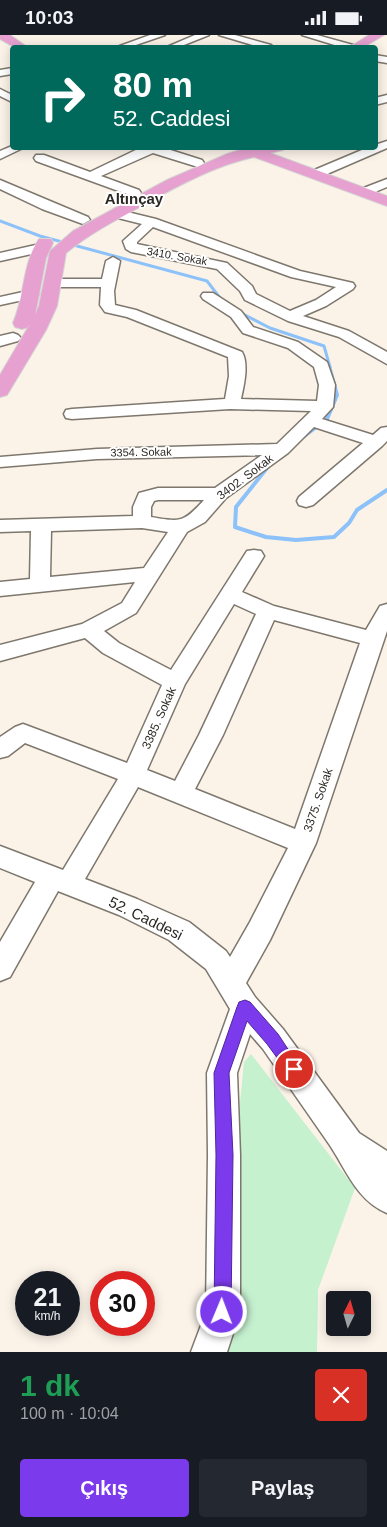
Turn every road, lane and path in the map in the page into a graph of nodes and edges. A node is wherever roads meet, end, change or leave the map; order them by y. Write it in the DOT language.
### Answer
graph roads {
  1 [pos="160,35"];
  2 [pos="204,35"];
  3 [pos="307,35"];
  4 [pos="378,35"];
  5 [pos="227,36"];
  6 [pos="3,38"];
  7 [pos="387,38"];
  8 [pos="214,42"];
  9 [pos="17,45"];
  10 [pos="128,45"];
  11 [pos="177,45"];
  12 [pos="261,45"];
  13 [pos="343,45"];
  14 [pos="360,45"];
  15 [pos="371,45"];
  16 [pos="0,92"];
  17 [pos="10,103"];
  18 [pos="12,150"];
  19 [pos="145,150"];
  20 [pos="156,150"];
  21 [pos="225,150"];
  22 [pos="245,150"];
  23 [pos="250,150"];
  24 [pos="286,150"];
  25 [pos="374,150"];
  26 [pos="0,155"];
  27 [pos="40,158"];
  28 [pos="198,163"];
  29 [pos="316,173"];
  30 [pos="88,177"];
  31 [pos="387,183"];
  32 [pos="0,184"];
  33 [pos="365,192"];
  34 [pos="135,193"];
  35 [pos="387,201"];
  36 [pos="115,213"];
  37 [pos="151,223"];
  38 [pos="75,228"];
  39 [pos="222,247"];
  40 [pos="45,249"];
  41 [pos="2,257"];
  42 [pos="113,261"];
  43 [pos="204,261"];
  44 [pos="53,283"];
  45 [pos="108,283"];
  46 [pos="32,294"];
  47 [pos="208,296"];
  48 [pos="0,301"];
  49 [pos="290,316"];
  50 [pos="248,330"];
  51 [pos="196,338"];
  52 [pos="6,340"];
  53 [pos="0,358"];
  54 [pos="387,359"];
  55 [pos="0,391"];
  56 [pos="232,404"];
  57 [pos="72,414"];
  58 [pos="318,417"];
  59 [pos="381,437"];
  60 [pos="282,449"];
  61 [pos="0,462"];
  62 [pos="219,494"];
  63 [pos="306,501"];
  64 [pos="142,522"];
  65 [pos="0,526"];
  66 [pos="41,526"];
  67 [pos="180,528"];
  68 [pos="254,555"];
  69 [pos="150,574"];
  70 [pos="40,586"];
  71 [pos="0,589"];
  72 [pos="229,594"];
  73 [pos="268,611"];
  74 [pos="387,611"];
  75 [pos="89,630"];
  76 [pos="372,639"];
  77 [pos="0,653"];
  78 [pos="175,682"];
  79 [pos="0,749"];
  80 [pos="134,775"];
  81 [pos="180,795"];
  82 [pos="303,843"];
  83 [pos="0,857"];
  84 [pos="61,880"];
  85 [pos="0,968"];
  86 [pos="238,994"];
  87 [pos="347,1143"];
  88 [pos="387,1171"];
  89 [pos="387,1197"];
  90 [pos="209,1352"];
  1 -- 10 [label="street"];
  2 -- 11 [label="street"];
  3 -- 13 [label="street"];
  4 -- 14 [label="main road"];
  5 -- 8 [label="street"];
  5 -- 12 [label="street"];
  6 -- 9 [label="main road"];
  7 -- 15 [label="main road"];
  16 -- 17 [label="street"];
  18 -- 26 [label="street"];
  19 -- 30 [label="street"];
  20 -- 28 [label="street"];
  21 -- 28 [label="main road"];
  22 -- 36 [label="main road"];
  23 -- 29 [label="main road"];
  24 -- 29 [label="main road"];
  25 -- 29 [label="street"];
  27 -- 30 [label="street"];
  28 -- 34 [label="main road"];
  29 -- 33 [label="main road"];
  30 -- 34 [label="street"];
  31 -- 33 [label="street"];
  32 -- 38 [label="street"];
  33 -- 35 [label="main road"];
  34 -- 38 [label="main road"];
  36 -- 37 [label="street"];
  36 -- 38 [label="main road"];
  37 -- 39 [label="street"];
  37 -- 43 [label="street, 3410. Sokak"];
  38 -- 40 [label="main road"];
  39 -- 43 [label="street"];
  39 -- 49 [label="street"];
  40 -- 41 [label="street"];
  40 -- 44 [label="main road"];
  40 -- 46 [label="main road"];
  42 -- 45 [label="street"];
  43 -- 49 [label="street, 3410. Sokak"];
  44 -- 45 [label="street"];
  44 -- 55 [label="main road"];
  45 -- 51 [label="street"];
  46 -- 48 [label="street"];
  46 -- 52 [label="main road"];
  47 -- 50 [label="street"];
  49 -- 54 [label="street, 3410. Sokak"];
  50 -- 51 [label="street"];
  50 -- 58 [label="street"];
  51 -- 56 [label="street"];
  52 -- 53 [label="main road"];
  56 -- 57 [label="street"];
  56 -- 58 [label="street"];
  58 -- 59 [label="street"];
  58 -- 60 [label="street, 3402. Sokak"];
  59 -- 63 [label="street"];
  60 -- 61 [label="street, 3354. Sokak"];
  60 -- 62 [label="street, 3402. Sokak"];
  62 -- 64 [label="street"];
  62 -- 67 [label="street, 3402. Sokak"];
  64 -- 66 [label="street"];
  64 -- 67 [label="street"];
  65 -- 66 [label="street"];
  66 -- 70 [label="street"];
  67 -- 69 [label="street, 3402. Sokak"];
  68 -- 72 [label="street, 3385. Sokak"];
  69 -- 70 [label="street"];
  69 -- 75 [label="street, 3402. Sokak"];
  70 -- 71 [label="street"];
  72 -- 73 [label="street"];
  72 -- 78 [label="street, 3385. Sokak"];
  73 -- 76 [label="street"];
  73 -- 81 [label="street"];
  74 -- 76 [label="street, 3375. Sokak"];
  75 -- 77 [label="street, 3402. Sokak"];
  75 -- 78 [label="street"];
  76 -- 82 [label="street, 3375. Sokak"];
  78 -- 80 [label="street, 3385. Sokak"];
  79 -- 80 [label="street"];
  80 -- 81 [label="street"];
  80 -- 84 [label="street, 3385. Sokak"];
  81 -- 82 [label="street"];
  82 -- 86 [label="street, 3375. Sokak"];
  83 -- 84 [label="street, 52. Caddesi"];
  84 -- 85 [label="street, 3385. Sokak"];
  84 -- 86 [label="street, 52. Caddesi"];
  86 -- 87 [label="street, 52. Caddesi"];
  86 -- 90 [label="street, 3375. Sokak"];
  87 -- 88 [label="street, 52. Caddesi"];
  87 -- 89 [label="street, 52. Caddesi"];
}
